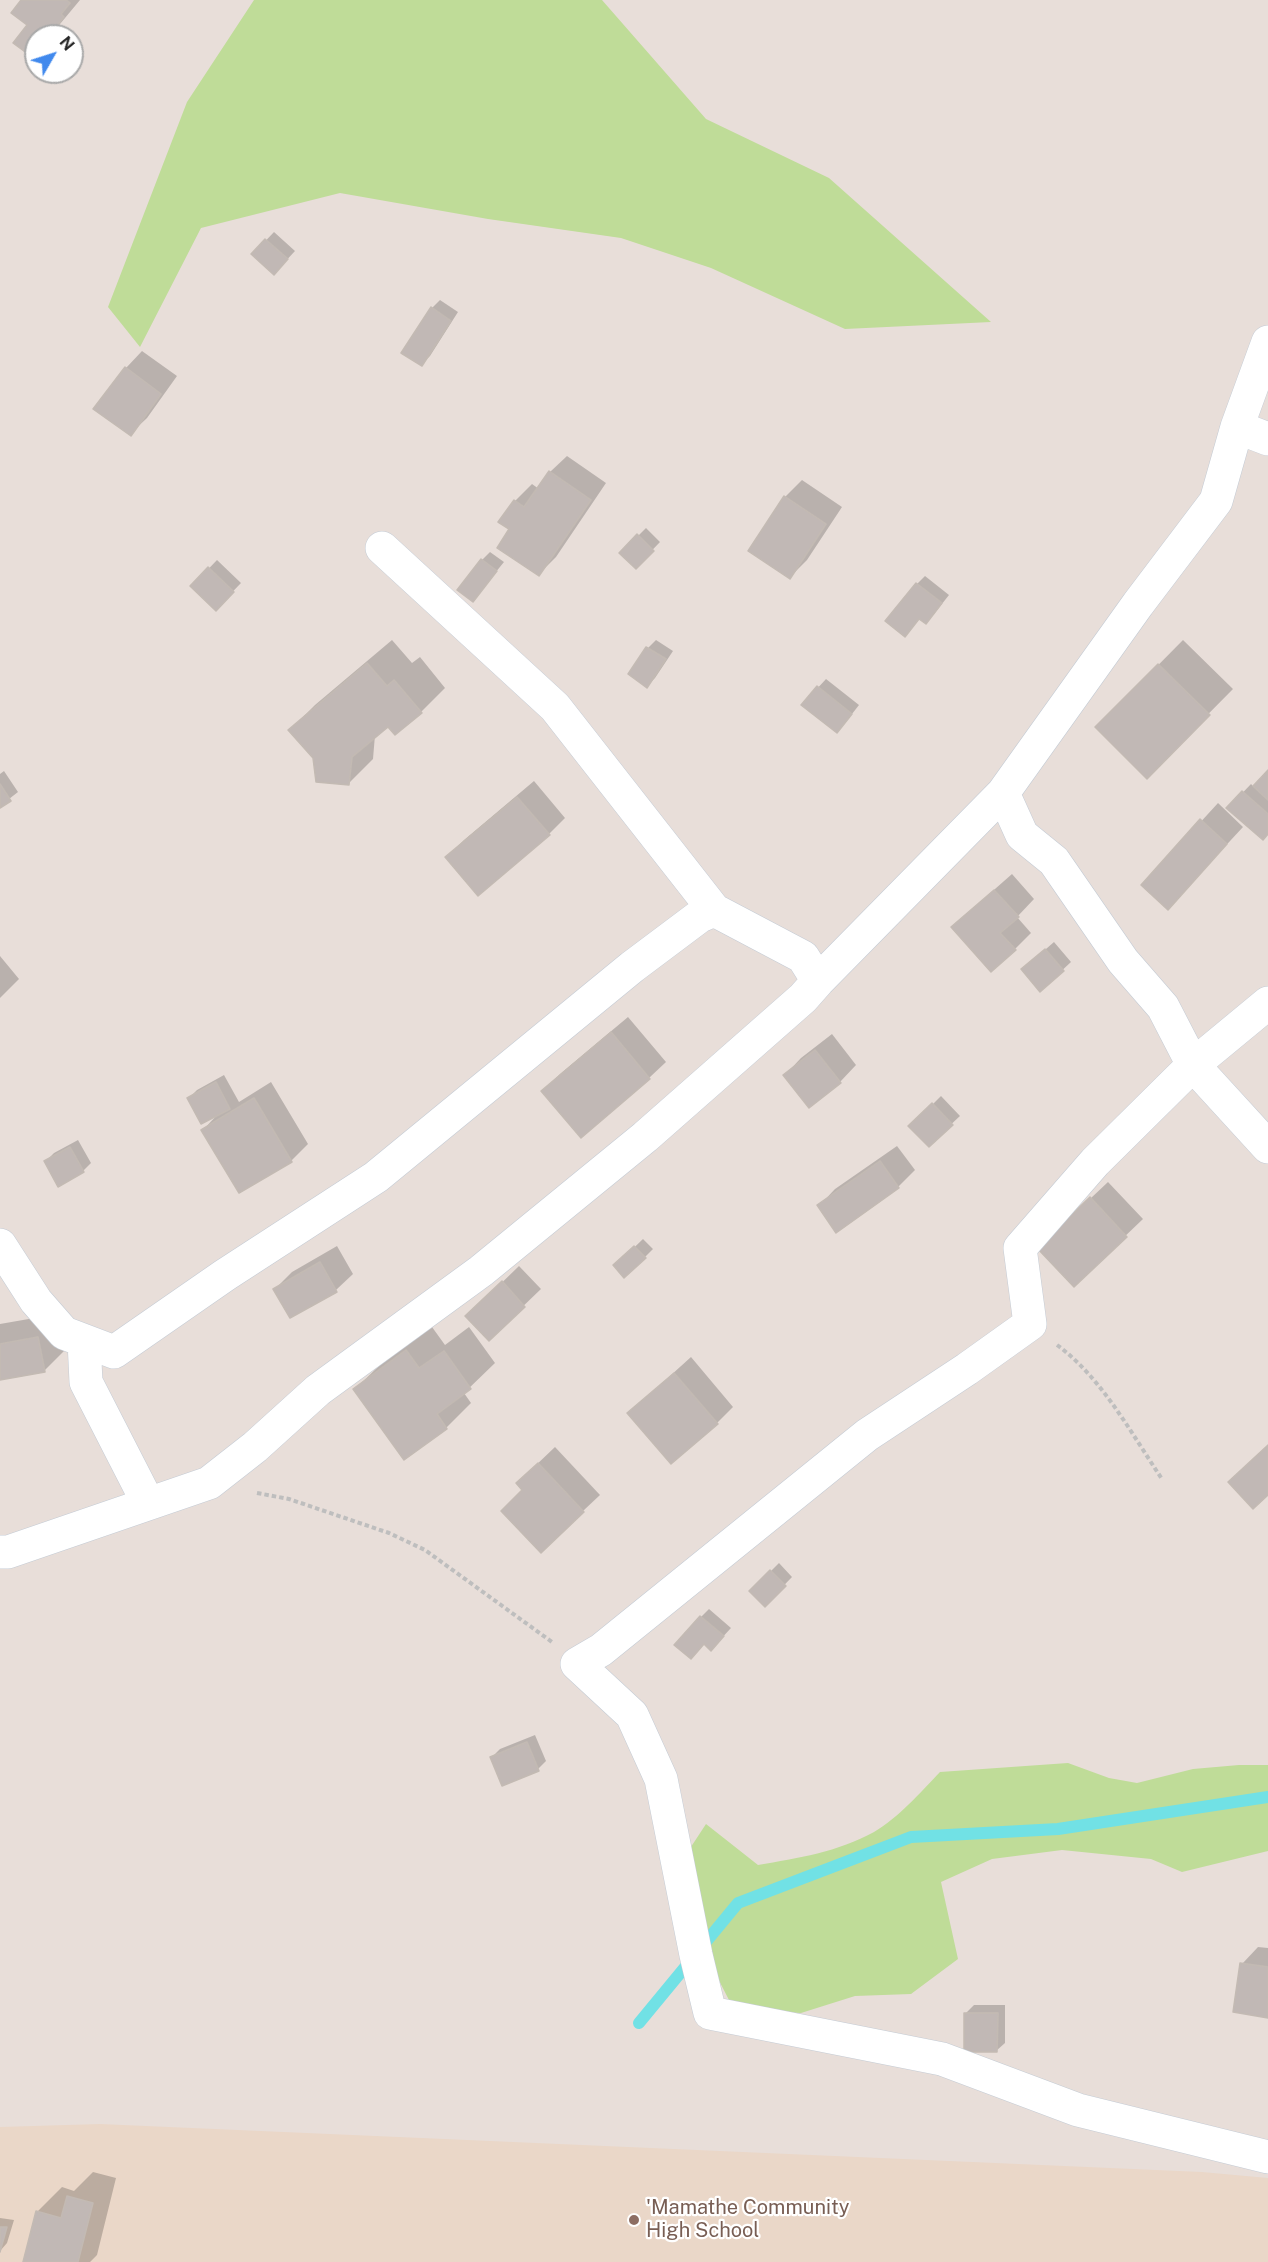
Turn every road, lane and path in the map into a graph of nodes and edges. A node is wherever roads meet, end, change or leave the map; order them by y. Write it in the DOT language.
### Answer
graph roads {
  1 [pos="1268,342"];
  2 [pos="1237,427"];
  3 [pos="1268,439"];
  4 [pos="382,548"];
  5 [pos="1003,793"];
  6 [pos="714,910"];
  7 [pos="818,981"];
  8 [pos="1268,1003"];
  9 [pos="1193,1065"];
  10 [pos="1268,1147"];
  11 [pos="0,1245"];
  12 [pos="1030,1324"];
  13 [pos="84,1341"];
  14 [pos="1162,1479"];
  15 [pos="209,1483"];
  16 [pos="148,1503"];
  17 [pos="0,1552"];
  18 [pos="577,1664"];
  19 [pos="1268,2157"];
  1 -- 2 [label="street"];
  2 -- 3 [label="street"];
  2 -- 5 [label="street"];
  4 -- 6 [label="street"];
  5 -- 7 [label="street"];
  5 -- 9 [label="street"];
  6 -- 7 [label="street"];
  6 -- 13 [label="street"];
  7 -- 15 [label="street"];
  8 -- 9 [label="street"];
  9 -- 10 [label="street"];
  9 -- 12 [label="street"];
  11 -- 13 [label="street"];
  12 -- 14 [label="path"];
  12 -- 18 [label="street"];
  13 -- 16 [label="street"];
  15 -- 16 [label="street"];
  15 -- 18 [label="path"];
  16 -- 17 [label="street"];
  18 -- 19 [label="street"];
}
